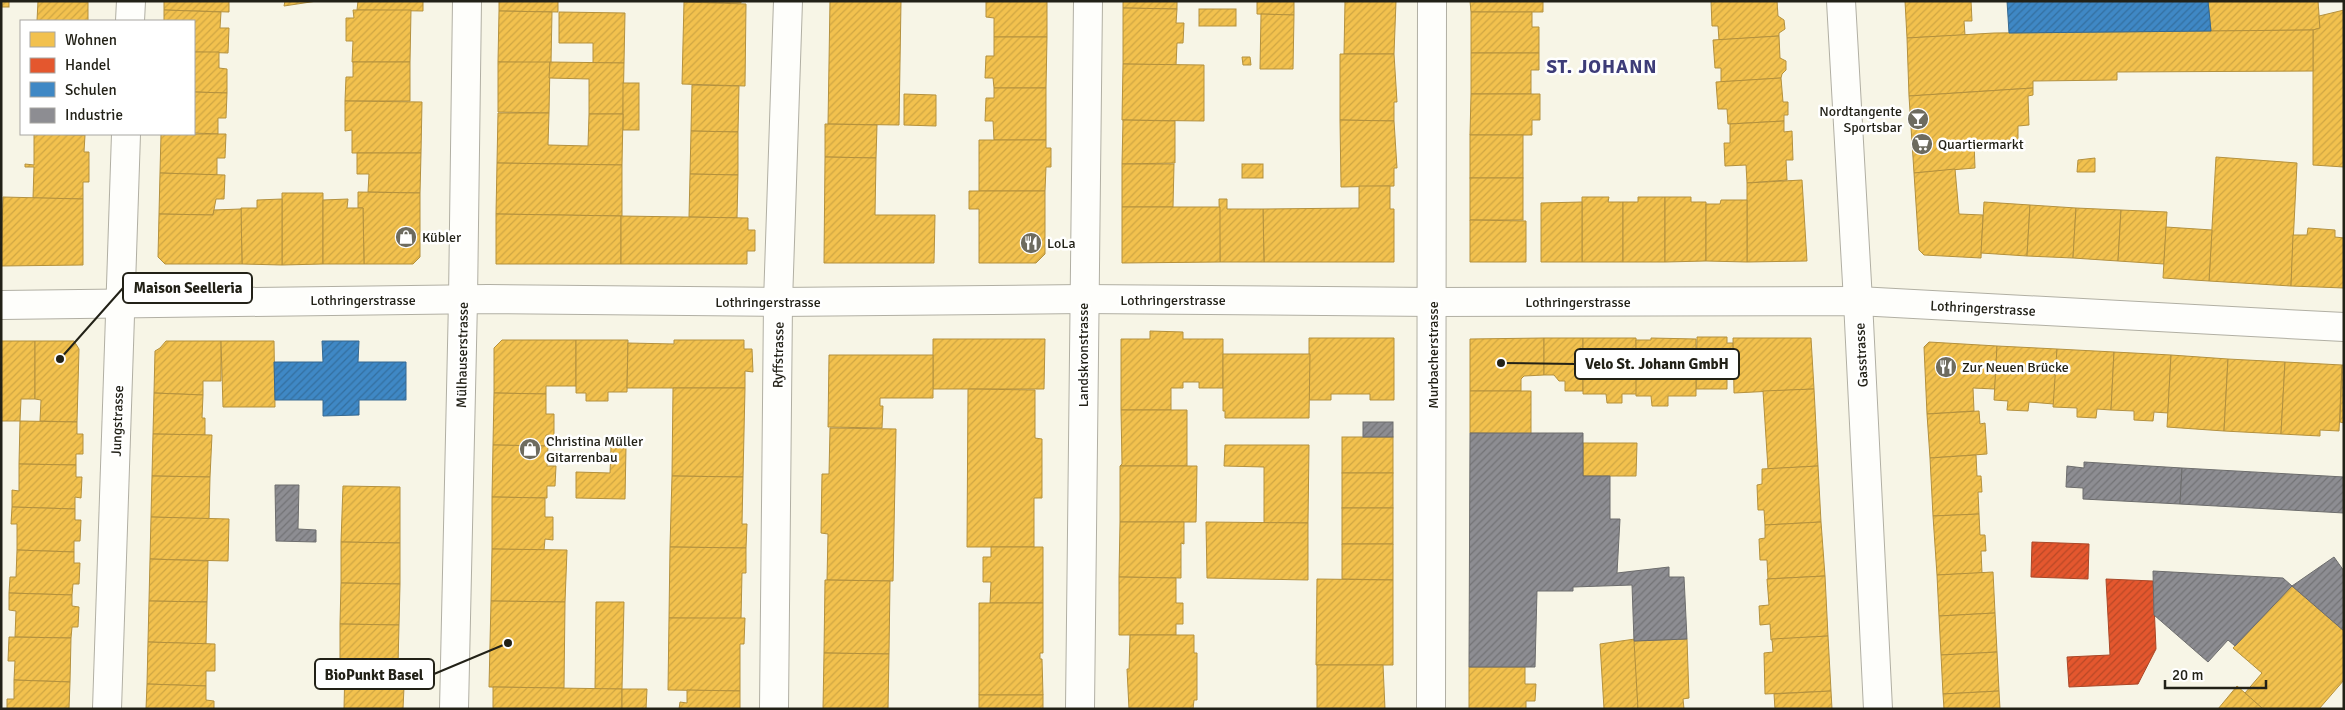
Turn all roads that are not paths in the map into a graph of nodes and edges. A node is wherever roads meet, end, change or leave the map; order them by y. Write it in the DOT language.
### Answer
graph roads {
  1 [pos="131,1"];
  2 [pos="467,1"];
  3 [pos="788,1"];
  4 [pos="1088,1"];
  5 [pos="1432,1"];
  6 [pos="1841,1"];
  7 [pos="130,20"];
  8 [pos="126,135"];
  9 [pos="464,300"];
  10 [pos="1083,300"];
  11 [pos="1858,301"];
  12 [pos="121,302"];
  13 [pos="778,302"];
  14 [pos="1433,302"];
  15 [pos="1,305"];
  16 [pos="2344,327"];
  17 [pos="107,709"];
  18 [pos="454,709"];
  19 [pos="774,709"];
  20 [pos="1080,709"];
  21 [pos="1431,709"];
  22 [pos="1878,709"];
  1 -- 7 [label="street"];
  2 -- 9 [label="street, Mülhauserstrasse"];
  3 -- 13 [label="street, Ryffstrasse"];
  4 -- 10 [label="street, Landskronstrasse"];
  5 -- 14 [label="street, Murbacherstrasse"];
  6 -- 11 [label="street, Gasstrasse"];
  8 -- 12 [label="street, Jungstrasse"];
  9 -- 12 [label="street, Lothringerstrasse"];
  9 -- 13 [label="street, Lothringerstrasse"];
  9 -- 18 [label="street, Mülhauserstrasse"];
  10 -- 13 [label="street, Lothringerstrasse"];
  10 -- 14 [label="street, Lothringerstrasse"];
  10 -- 20 [label="street, Landskronstrasse"];
  11 -- 14 [label="street, Lothringerstrasse"];
  11 -- 16 [label="street, Lothringerstrasse"];
  11 -- 22 [label="street, Gasstrasse"];
  12 -- 15 [label="street, Lothringerstrasse"];
  12 -- 17 [label="street, Jungstrasse"];
  13 -- 19 [label="street, Ryffstrasse"];
  14 -- 21 [label="street, Murbacherstrasse"];
}
